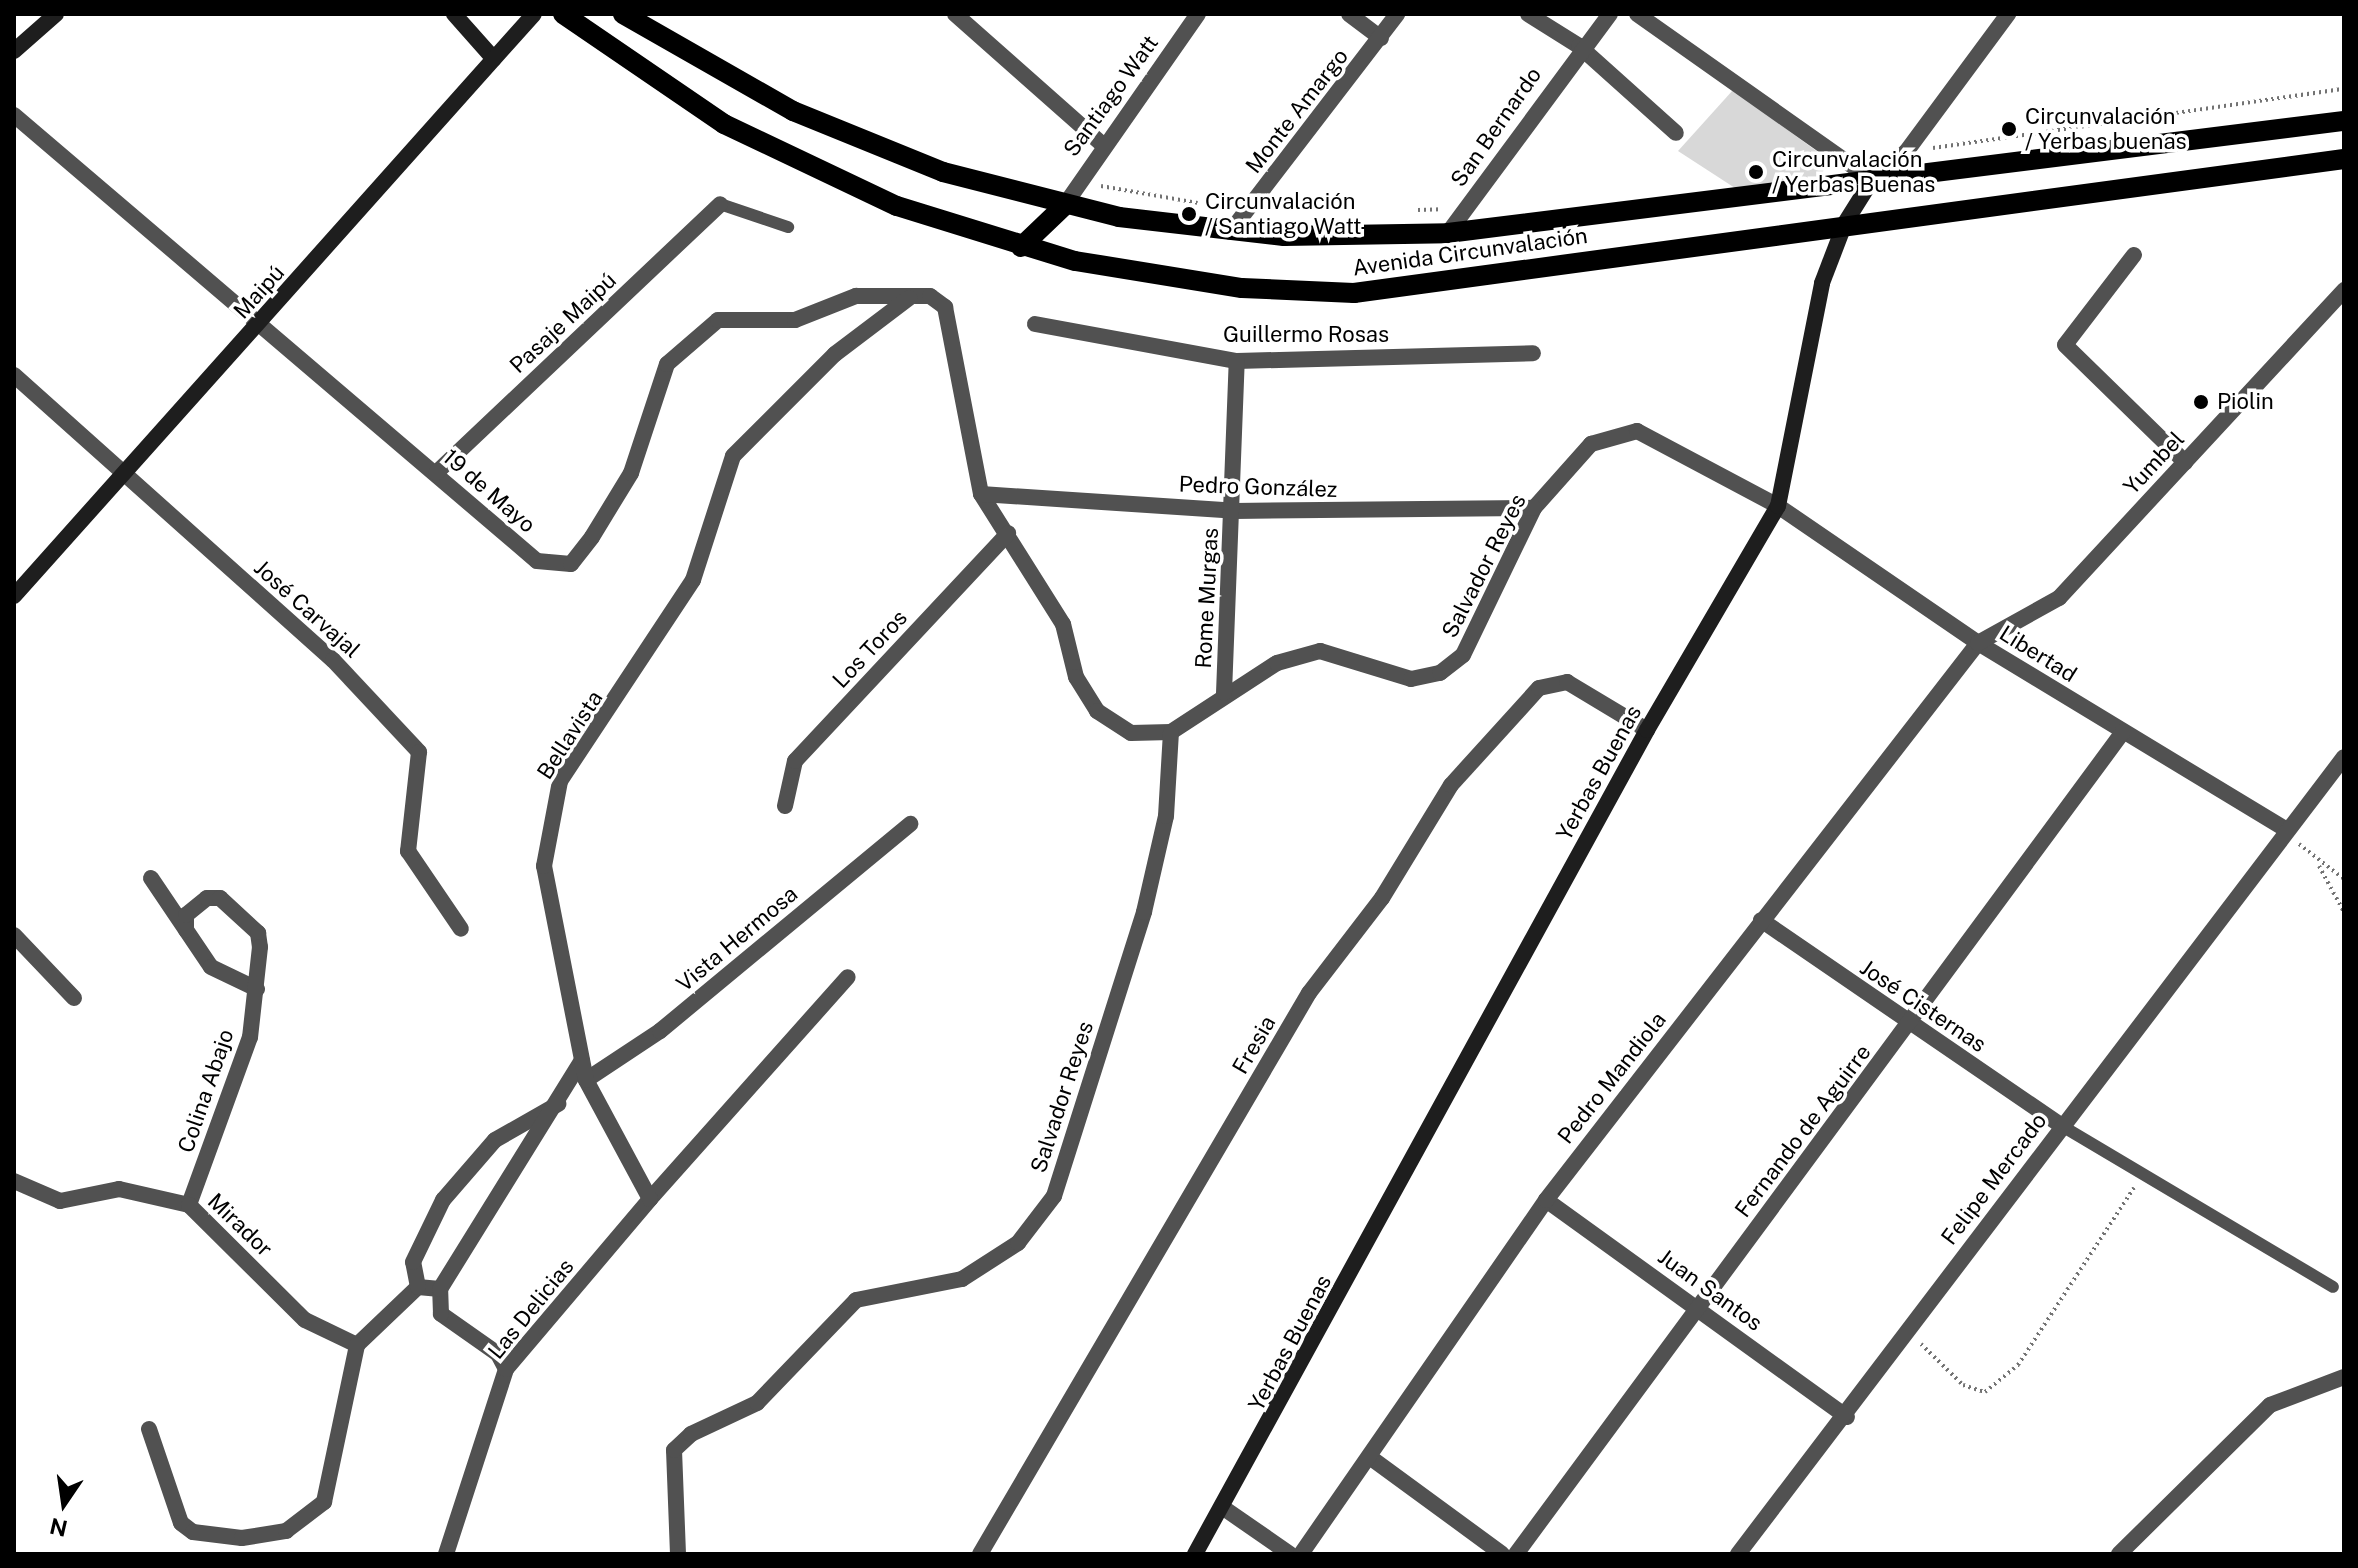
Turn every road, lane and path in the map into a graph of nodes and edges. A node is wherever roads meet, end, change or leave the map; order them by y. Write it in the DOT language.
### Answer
graph roads {
  1 [pos="56,14"];
  2 [pos="454,14"];
  3 [pos="534,14"];
  4 [pos="563,14"];
  5 [pos="623,14"];
  6 [pos="955,14"];
  7 [pos="1198,14"];
  8 [pos="1349,14"];
  9 [pos="1397,14"];
  10 [pos="1528,14"];
  11 [pos="1610,14"];
  12 [pos="1637,14"];
  13 [pos="2001,17"];
  14 [pos="1381,38"];
  15 [pos="1579,46"];
  16 [pos="14,51"];
  17 [pos="494,59"];
  18 [pos="14,115"];
  19 [pos="2344,121"];
  20 [pos="1676,133"];
  21 [pos="1103,145"];
  22 [pos="2344,159"];
  23 [pos="1872,180"];
  24 [pos="720,204"];
  25 [pos="1064,206"];
  26 [pos="1845,223"];
  27 [pos="788,227"];
  28 [pos="1230,232"];
  29 [pos="1448,233"];
  30 [pos="1021,247"];
  31 [pos="2134,255"];
  32 [pos="2344,290"];
  33 [pos="911,297"];
  34 [pos="1035,324"];
  35 [pos="258,327"];
  36 [pos="1533,353"];
  37 [pos="1237,361"];
  38 [pos="14,375"];
  39 [pos="2185,462"];
  40 [pos="123,473"];
  41 [pos="436,473"];
  42 [pos="981,494"];
  43 [pos="1778,506"];
  44 [pos="1534,508"];
  45 [pos="1234,511"];
  46 [pos="1008,533"];
  47 [pos="14,596"];
  48 [pos="1978,643"];
  49 [pos="1224,693"];
  50 [pos="1647,730"];
  51 [pos="1171,732"];
  52 [pos="2123,732"];
  53 [pos="2344,757"];
  54 [pos="785,806"];
  55 [pos="910,824"];
  56 [pos="2283,828"];
  57 [pos="2319,864"];
  58 [pos="151,878"];
  59 [pos="2344,879"];
  60 [pos="2344,912"];
  61 [pos="1761,920"];
  62 [pos="461,929"];
  63 [pos="186,930"];
  64 [pos="14,935"];
  65 [pos="848,977"];
  66 [pos="257,989"];
  67 [pos="74,998"];
  68 [pos="1909,1025"];
  69 [pos="582,1060"];
  70 [pos="586,1080"];
  71 [pos="561,1102"];
  72 [pos="2062,1126"];
  73 [pos="2146,1170"];
  74 [pos="14,1181"];
  75 [pos="650,1199"];
  76 [pos="1546,1200"];
  77 [pos="189,1205"];
  78 [pos="418,1287"];
  79 [pos="2333,1287"];
  80 [pos="440,1289"];
  81 [pos="1699,1309"];
  82 [pos="1908,1331"];
  83 [pos="357,1345"];
  84 [pos="506,1369"];
  85 [pos="2344,1377"];
  86 [pos="1847,1417"];
  87 [pos="149,1429"];
  88 [pos="1371,1458"];
  89 [pos="1225,1509"];
  90 [pos="240,1546"];
  91 [pos="446,1554"];
  92 [pos="678,1554"];
  93 [pos="980,1554"];
  94 [pos="1195,1554"];
  95 [pos="1290,1554"];
  96 [pos="1301,1554"];
  97 [pos="1502,1554"];
  98 [pos="1516,1554"];
  99 [pos="1738,1554"];
  100 [pos="2119,1554"];
  1 -- 16 [label="street"];
  2 -- 17 [label="street"];
  3 -- 17 [label="street, Maipú"];
  4 -- 30 [label="main road, Avenida Circunvalación"];
  5 -- 25 [label="main road, Avenida Circunvalación"];
  6 -- 21 [label="street"];
  7 -- 21 [label="street, Santiago Watt"];
  8 -- 14 [label="street"];
  9 -- 14 [label="street, Monte Amargo"];
  10 -- 15 [label="street"];
  11 -- 15 [label="street, San Bernardo"];
  12 -- 23 [label="street"];
  13 -- 23 [label="street, Yerbas Buenas"];
  14 -- 28 [label="street, Monte Amargo"];
  15 -- 20 [label="street"];
  15 -- 29 [label="street, San Bernardo"];
  17 -- 35 [label="street, Maipú"];
  18 -- 35 [label="street, 19 de Mayo"];
  19 -- 23 [label="main road, Avenida Circunvalación"];
  21 -- 25 [label="street, Santiago Watt"];
  22 -- 26 [label="main road, Avenida Circunvalación"];
  23 -- 26 [label="street, Yerbas Buenas"];
  23 -- 29 [label="main road, Avenida Circunvalación"];
  24 -- 27 [label="lane"];
  24 -- 41 [label="street, Pasaje Maipú"];
  25 -- 28 [label="main road, Avenida Circunvalación"];
  25 -- 30 [label="main road"];
  26 -- 30 [label="main road, Avenida Circunvalación"];
  26 -- 43 [label="street, Yerbas Buenas"];
  28 -- 29 [label="main road, Avenida Circunvalación"];
  31 -- 39 [label="street"];
  32 -- 39 [label="street, Yumbel"];
  33 -- 41 [label="street, 19 de Mayo"];
  33 -- 42 [label="street"];
  33 -- 69 [label="street, Bellavista"];
  34 -- 37 [label="street, Guillermo Rosas"];
  35 -- 40 [label="street, Maipú"];
  35 -- 41 [label="street, 19 de Mayo"];
  36 -- 37 [label="street, Guillermo Rosas"];
  37 -- 45 [label="street, Rome Murgas"];
  38 -- 40 [label="street, José Carvajal"];
  39 -- 48 [label="street, Yumbel"];
  40 -- 47 [label="street, Maipú"];
  40 -- 62 [label="street, José Carvajal"];
  42 -- 45 [label="street, Pedro González"];
  42 -- 46 [label="street"];
  43 -- 44 [label="street, Salvador Reyes"];
  43 -- 48 [label="street, Libertad"];
  43 -- 50 [label="street, Yerbas Buenas"];
  44 -- 45 [label="street, Pedro González"];
  44 -- 49 [label="street, Salvador Reyes"];
  45 -- 49 [label="street, Rome Murgas"];
  46 -- 51 [label="street"];
  46 -- 54 [label="street, Los Toros"];
  48 -- 52 [label="street, Libertad"];
  48 -- 61 [label="street, Pedro Mandiola"];
  49 -- 51 [label="street, Salvador Reyes"];
  50 -- 89 [label="street, Yerbas Buenas"];
  50 -- 93 [label="street, Fresia"];
  51 -- 92 [label="street, Salvador Reyes"];
  52 -- 56 [label="street, Libertad"];
  52 -- 68 [label="street, Fernando de Aguirre"];
  53 -- 56 [label="street, Felipe Mercado"];
  55 -- 70 [label="street, Vista Hermosa"];
  56 -- 57 [label="path"];
  56 -- 72 [label="street, Felipe Mercado"];
  57 -- 59 [label="path"];
  57 -- 60 [label="path"];
  58 -- 63 [label="street"];
  61 -- 68 [label="street, José Cisternas"];
  61 -- 76 [label="street, Pedro Mandiola"];
  63 -- 66 [label="street"];
  63 -- 66 [label="street, Colina Abajo"];
  64 -- 67 [label="street"];
  65 -- 75 [label="street, Las Delicias"];
  66 -- 77 [label="street, Colina Abajo"];
  68 -- 72 [label="street, José Cisternas"];
  68 -- 81 [label="street, Fernando de Aguirre"];
  69 -- 70 [label="street"];
  69 -- 71 [label="street"];
  70 -- 75 [label="street"];
  71 -- 78 [label="street"];
  71 -- 80 [label="street"];
  72 -- 73 [label="lane"];
  72 -- 82 [label="street, Felipe Mercado"];
  73 -- 79 [label="lane"];
  73 -- 82 [label="path"];
  74 -- 77 [label="street, Mirador"];
  75 -- 84 [label="street, Las Delicias"];
  76 -- 81 [label="street, Juan Santos"];
  76 -- 88 [label="street, Pedro Mandiola"];
  77 -- 83 [label="street, Mirador"];
  78 -- 80 [label="street"];
  78 -- 83 [label="street"];
  80 -- 84 [label="street"];
  81 -- 86 [label="street, Juan Santos"];
  81 -- 98 [label="street, Fernando de Aguirre"];
  82 -- 86 [label="street, Felipe Mercado"];
  83 -- 90 [label="street"];
  84 -- 91 [label="street, Las Delicias"];
  85 -- 100 [label="street"];
  86 -- 99 [label="street, Felipe Mercado"];
  87 -- 90 [label="street"];
  88 -- 96 [label="street, Pedro Mandiola"];
  88 -- 97 [label="street"];
  89 -- 94 [label="street, Yerbas Buenas"];
  89 -- 95 [label="street"];
}
